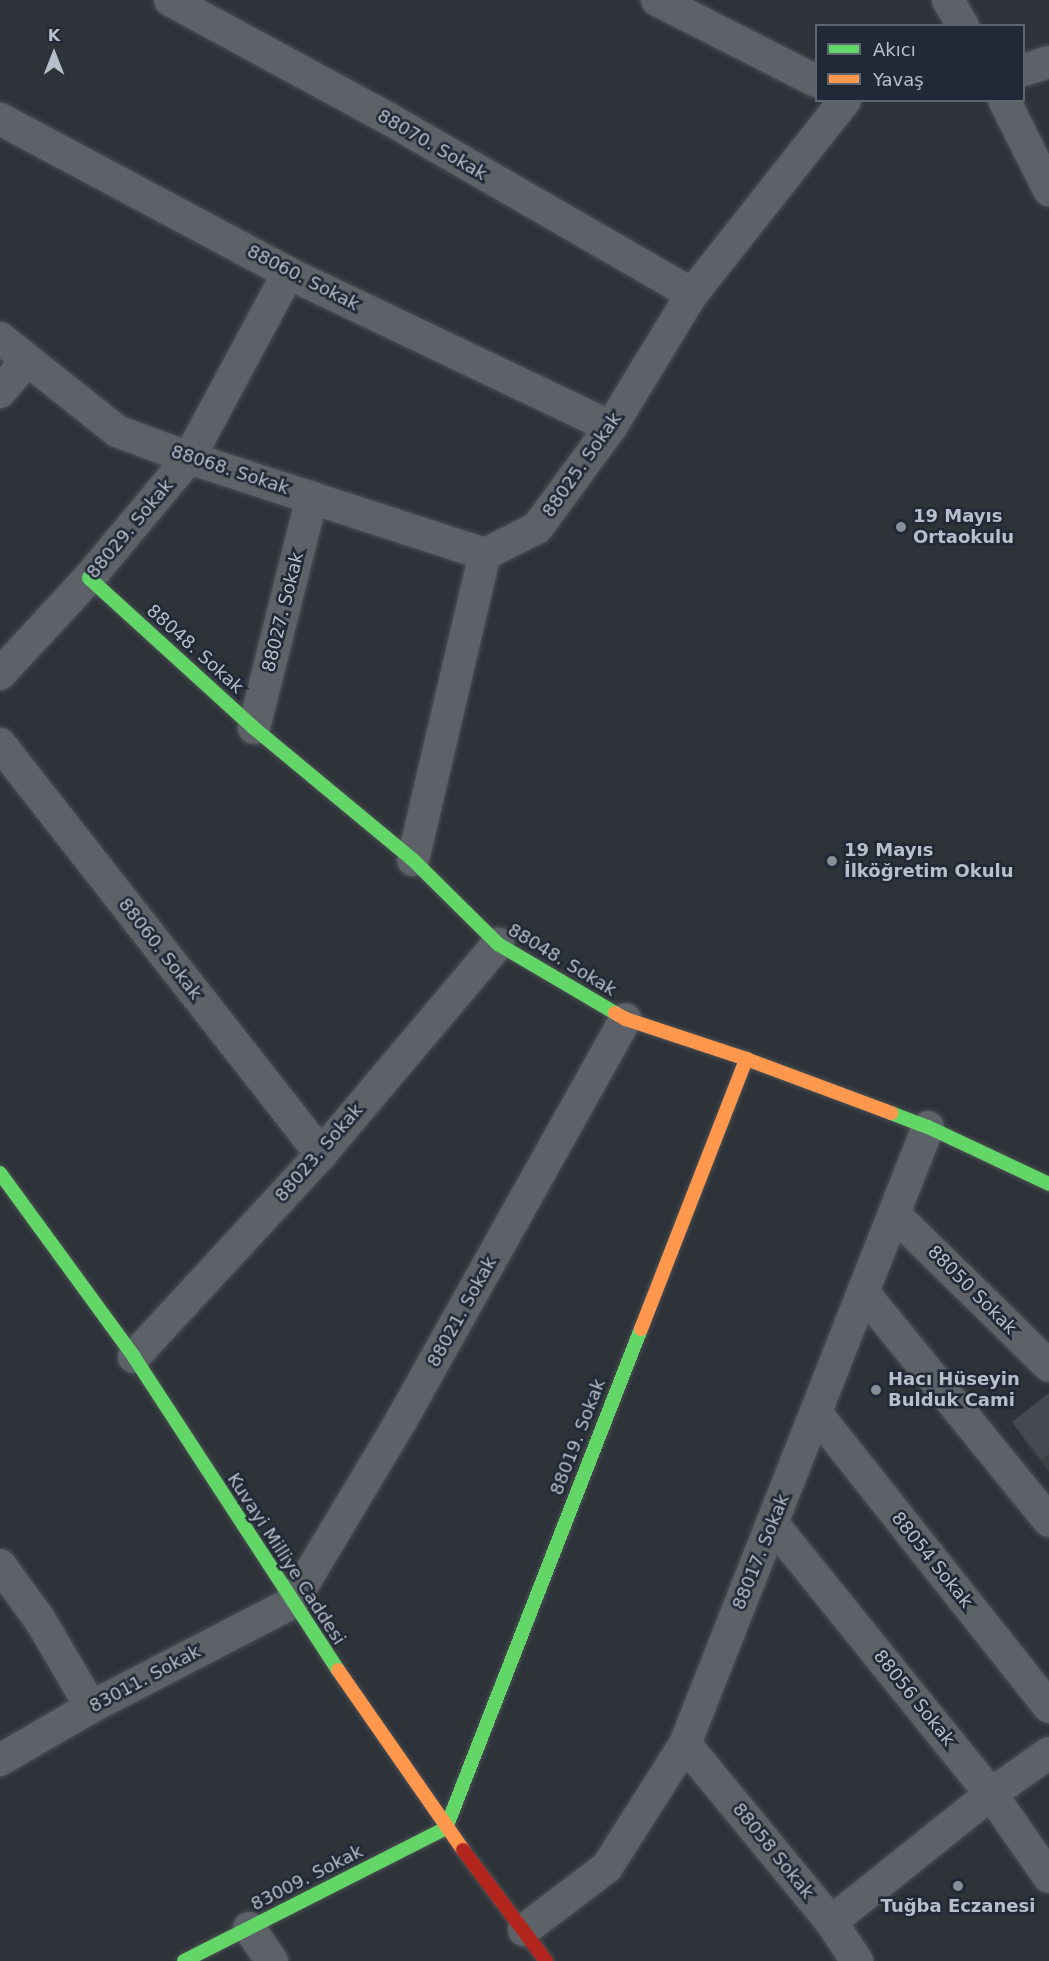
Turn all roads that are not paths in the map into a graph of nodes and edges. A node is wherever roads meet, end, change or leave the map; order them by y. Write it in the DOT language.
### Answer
graph roads {
  1 [pos="170,0"];
  2 [pos="657,0"];
  3 [pos="948,0"];
  4 [pos="962,24"];
  5 [pos="1049,62"];
  6 [pos="1025,69"];
  7 [pos="815,80"];
  8 [pos="843,102"];
  9 [pos="1005,102"];
  10 [pos="0,119"];
  11 [pos="1049,190"];
  12 [pos="288,273"];
  13 [pos="692,294"];
  14 [pos="0,338"];
  15 [pos="27,360"];
  16 [pos="0,392"];
  17 [pos="610,427"];
  18 [pos="189,459"];
  19 [pos="312,497"];
  20 [pos="485,554"];
  21 [pos="89,578"];
  22 [pos="0,674"];
  23 [pos="254,728"];
  24 [pos="0,744"];
  25 [pos="413,860"];
  26 [pos="498,944"];
  27 [pos="626,1019"];
  28 [pos="746,1059"];
  29 [pos="928,1127"];
  30 [pos="321,1154"];
  31 [pos="0,1173"];
  32 [pos="1049,1184"];
  33 [pos="894,1214"];
  34 [pos="863,1292"];
  35 [pos="134,1357"];
  36 [pos="1049,1366"];
  37 [pos="816,1413"];
  38 [pos="1049,1521"];
  39 [pos="772,1522"];
  40 [pos="0,1565"];
  41 [pos="292,1603"];
  42 [pos="91,1707"];
  43 [pos="1049,1707"];
  44 [pos="686,1744"];
  45 [pos="1049,1753"];
  46 [pos="0,1760"];
  47 [pos="992,1794"];
  48 [pos="446,1828"];
  49 [pos="1049,1877"];
  50 [pos="831,1922"];
  51 [pos="249,1928"];
  52 [pos="524,1930"];
  53 [pos="184,1961"];
  54 [pos="272,1961"];
  55 [pos="546,1961"];
  56 [pos="857,1961"];
  1 -- 13 [label="street, 88070. Sokak"];
  2 -- 7 [label="street"];
  3 -- 4 [label="street"];
  5 -- 6 [label="street"];
  8 -- 13 [label="street, 88025. Sokak"];
  9 -- 11 [label="street"];
  10 -- 12 [label="street, 88060. Sokak"];
  12 -- 17 [label="street, 88060. Sokak"];
  12 -- 18 [label="street, 88029. Sokak"];
  13 -- 17 [label="street, 88025. Sokak"];
  14 -- 15 [label="street, 88068. Sokak"];
  15 -- 16 [label="street"];
  15 -- 18 [label="street, 88068. Sokak"];
  17 -- 20 [label="street, 88025. Sokak"];
  18 -- 19 [label="street, 88068. Sokak"];
  18 -- 21 [label="street, 88029. Sokak"];
  19 -- 20 [label="street, 88068. Sokak"];
  19 -- 23 [label="street, 88027. Sokak"];
  20 -- 25 [label="street"];
  21 -- 22 [label="street, 88029. Sokak"];
  21 -- 23 [label="street, 88048. Sokak"];
  23 -- 25 [label="street, 88048. Sokak"];
  24 -- 30 [label="street, 88060. Sokak"];
  25 -- 26 [label="street, 88048. Sokak"];
  26 -- 27 [label="street, 88048. Sokak"];
  26 -- 30 [label="street, 88023. Sokak"];
  27 -- 28 [label="street, 88048. Sokak"];
  27 -- 41 [label="street, 88021. Sokak"];
  28 -- 29 [label="street, 88048. Sokak"];
  28 -- 48 [label="street, 88019. Sokak"];
  29 -- 32 [label="street, 88048. Sokak"];
  29 -- 33 [label="street, 88017. Sokak"];
  30 -- 35 [label="street, 88023. Sokak"];
  31 -- 35 [label="street, Kuvayi Milliye Caddesi"];
  33 -- 34 [label="street, 88017. Sokak"];
  33 -- 36 [label="street, 88050 Sokak"];
  34 -- 37 [label="street, 88017. Sokak"];
  34 -- 38 [label="street"];
  35 -- 41 [label="street, Kuvayi Milliye Caddesi"];
  37 -- 39 [label="street, 88017. Sokak"];
  37 -- 43 [label="street, 88054 Sokak"];
  39 -- 44 [label="street, 88017. Sokak"];
  39 -- 47 [label="street, 88056 Sokak"];
  40 -- 42 [label="street"];
  41 -- 42 [label="street, 83011. Sokak"];
  41 -- 48 [label="street, Kuvayi Milliye Caddesi"];
  42 -- 46 [label="street, 83011. Sokak"];
  44 -- 50 [label="street, 88058 Sokak"];
  44 -- 52 [label="street, 88017. Sokak"];
  45 -- 47 [label="street"];
  47 -- 49 [label="street, 88056 Sokak"];
  47 -- 50 [label="street"];
  48 -- 51 [label="street, 83009. Sokak"];
  48 -- 52 [label="street, Kuvayi Milliye Caddesi"];
  50 -- 56 [label="street, 88058 Sokak"];
  51 -- 53 [label="street, 83009. Sokak"];
  51 -- 54 [label="street"];
  52 -- 55 [label="street, Kuvayi Milliye Caddesi"];
}
